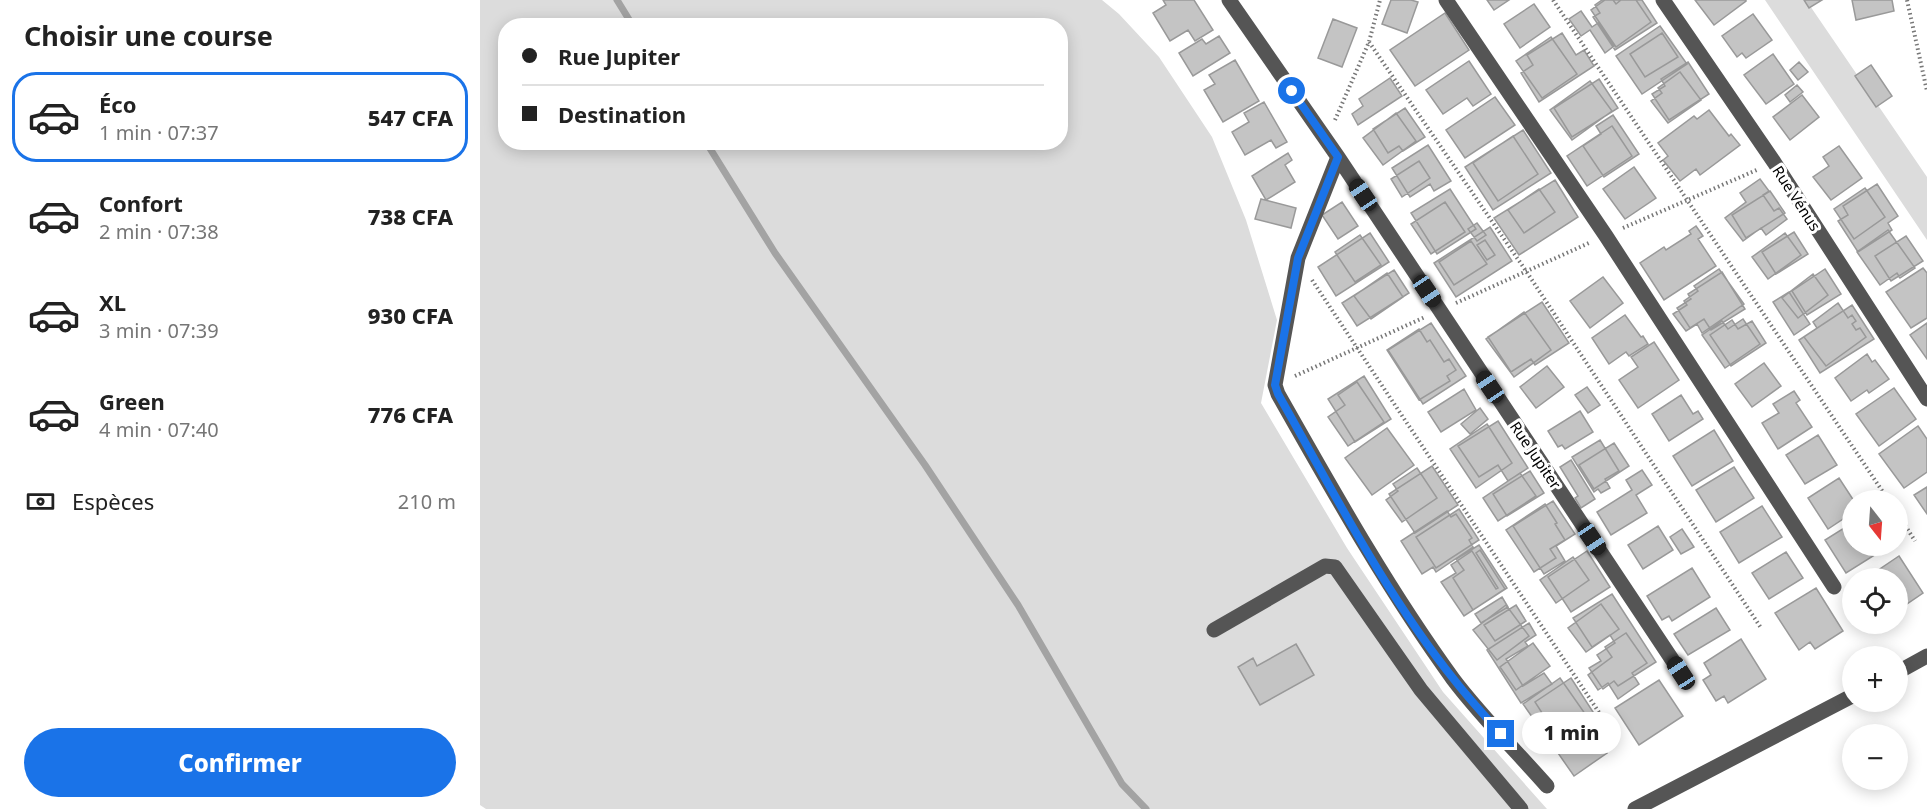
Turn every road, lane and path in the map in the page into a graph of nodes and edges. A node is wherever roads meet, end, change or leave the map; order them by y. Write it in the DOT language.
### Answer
graph roads {
  1 [pos="1229,0"];
  2 [pos="1380,0"];
  3 [pos="1446,0"];
  4 [pos="1553,0"];
  5 [pos="1663,0"];
  6 [pos="1907,0"];
  7 [pos="1369,42"];
  8 [pos="1927,91"];
  9 [pos="1326,140"];
  10 [pos="1338,157"];
  11 [pos="1774,162"];
  12 [pos="1688,200"];
  13 [pos="1606,236"];
  14 [pos="1298,258"];
  15 [pos="1526,271"];
  16 [pos="1440,310"];
  17 [pos="1357,348"];
  18 [pos="1275,385"];
  19 [pos="1927,399"];
  20 [pos="1882,490"];
  21 [pos="1908,530"];
  22 [pos="1915,541"];
  23 [pos="1834,587"];
  24 [pos="1761,628"];
  25 [pos="1214,630"];
  26 [pos="1927,656"];
  27 [pos="1908,666"];
  28 [pos="1681,673"];
  29 [pos="1842,701"];
  30 [pos="1602,717"];
  31 [pos="1547,786"];
  32 [pos="1521,809"];
  33 [pos="1635,809"];
  1 -- 9 [label="street, Rue Jupiter"];
  2 -- 7 [label="path"];
  3 -- 13 [label="street"];
  4 -- 12 [label="path"];
  5 -- 11 [label="street, Rue Vénus"];
  6 -- 8 [label="path"];
  7 -- 9 [label="path"];
  7 -- 15 [label="path"];
  9 -- 10 [label="street, Rue Jupiter"];
  10 -- 14 [label="street"];
  10 -- 16 [label="street, Rue Jupiter"];
  11 -- 12 [label="path"];
  11 -- 19 [label="street, Rue Vénus"];
  12 -- 13 [label="path"];
  12 -- 20 [label="path"];
  13 -- 15 [label="path"];
  13 -- 23 [label="street"];
  14 -- 17 [label="path"];
  14 -- 18 [label="street"];
  15 -- 16 [label="path"];
  15 -- 24 [label="path"];
  16 -- 17 [label="path"];
  16 -- 28 [label="street, Rue Jupiter"];
  17 -- 18 [label="path"];
  17 -- 30 [label="path"];
  18 -- 31 [label="street"];
  21 -- 22 [label="path"];
  25 -- 32 [label="street"];
  26 -- 27 [label="street"];
  29 -- 33 [label="street"];
}
